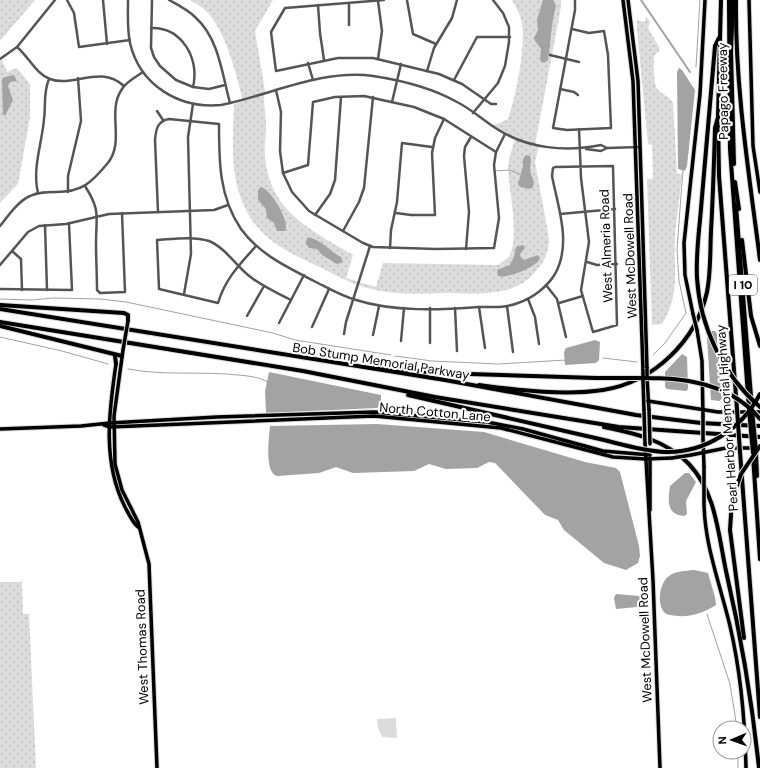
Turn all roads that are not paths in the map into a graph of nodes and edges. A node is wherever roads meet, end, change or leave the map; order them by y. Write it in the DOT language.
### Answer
graph roads {
  1 [pos="55,0"];
  2 [pos="67,0"];
  3 [pos="104,0"];
  4 [pos="128,0"];
  5 [pos="152,0"];
  6 [pos="169,0"];
  7 [pos="384,0"];
  8 [pos="407,0"];
  9 [pos="457,0"];
  10 [pos="493,0"];
  11 [pos="575,0"];
  12 [pos="624,0"];
  13 [pos="628,0"];
  14 [pos="705,0"];
  15 [pos="721,0"];
  16 [pos="729,0"];
  17 [pos="734,0"];
  18 [pos="750,0"];
  19 [pos="378,1"];
  20 [pos="349,4"];
  21 [pos="318,5"];
  22 [pos="349,25"];
  23 [pos="151,28"];
  24 [pos="572,29"];
  25 [pos="720,35"];
  26 [pos="510,37"];
  27 [pos="130,40"];
  28 [pos="107,44"];
  29 [pos="436,44"];
  30 [pos="17,47"];
  31 [pos="550,55"];
  32 [pos="0,59"];
  33 [pos="378,59"];
  34 [pos="566,59"];
  35 [pos="324,60"];
  36 [pos="579,62"];
  37 [pos="308,63"];
  38 [pos="401,64"];
  39 [pos="428,71"];
  40 [pos="143,72"];
  41 [pos="78,78"];
  42 [pos="49,79"];
  43 [pos="313,80"];
  44 [pos="454,80"];
  45 [pos="397,82"];
  46 [pos="225,85"];
  47 [pos="124,86"];
  48 [pos="193,87"];
  49 [pos="560,89"];
  50 [pos="276,90"];
  51 [pos="578,95"];
  52 [pos="341,97"];
  53 [pos="373,97"];
  54 [pos="484,98"];
  55 [pos="392,102"];
  56 [pos="230,103"];
  57 [pos="192,104"];
  58 [pos="496,104"];
  59 [pos="157,111"];
  60 [pos="474,113"];
  61 [pos="718,116"];
  62 [pos="444,119"];
  63 [pos="163,120"];
  64 [pos="189,121"];
  65 [pos="579,130"];
  66 [pos="505,134"];
  67 [pos="471,137"];
  68 [pos="638,147"];
  69 [pos="432,148"];
  70 [pos="580,149"];
  71 [pos="496,152"];
  72 [pos="580,166"];
  73 [pos="283,174"];
  74 [pos="734,182"];
  75 [pos="85,186"];
  76 [pos="68,192"];
  77 [pos="760,192"];
  78 [pos="38,193"];
  79 [pos="228,205"];
  80 [pos="615,209"];
  81 [pos="586,210"];
  82 [pos="190,211"];
  83 [pos="158,212"];
  84 [pos="396,212"];
  85 [pos="122,213"];
  86 [pos="560,214"];
  87 [pos="315,215"];
  88 [pos="97,216"];
  89 [pos="69,224"];
  90 [pos="0,226"];
  91 [pos="46,226"];
  92 [pos="343,231"];
  93 [pos="191,239"];
  94 [pos="256,246"];
  95 [pos="370,246"];
  96 [pos="390,248"];
  97 [pos="466,249"];
  98 [pos="12,251"];
  99 [pos="760,260"];
  100 [pos="587,262"];
  101 [pos="617,264"];
  102 [pos="0,265"];
  103 [pos="238,266"];
  104 [pos="304,275"];
  105 [pos="546,285"];
  106 [pos="264,286"];
  107 [pos="329,288"];
  108 [pos="0,289"];
  109 [pos="22,290"];
  110 [pos="47,290"];
  111 [pos="184,294"];
  112 [pos="583,296"];
  113 [pos="528,299"];
  114 [pos="291,300"];
  115 [pos="354,300"];
  116 [pos="559,303"];
  117 [pos="0,305"];
  118 [pos="379,306"];
  119 [pos="507,306"];
  120 [pos="404,308"];
  121 [pos="430,308"];
  122 [pos="455,308"];
  123 [pos="479,308"];
  124 [pos="0,309"];
  125 [pos="247,316"];
  126 [pos="128,321"];
  127 [pos="0,322"];
  128 [pos="279,323"];
  129 [pos="0,326"];
  130 [pos="312,327"];
  131 [pos="344,334"];
  132 [pos="373,335"];
  133 [pos="566,337"];
  134 [pos="401,341"];
  135 [pos="430,343"];
  136 [pos="539,344"];
  137 [pos="760,346"];
  138 [pos="484,348"];
  139 [pos="457,351"];
  140 [pos="513,352"];
  141 [pos="115,356"];
  142 [pos="122,356"];
  143 [pos="116,364"];
  144 [pos="355,366"];
  145 [pos="348,380"];
  146 [pos="445,380"];
  147 [pos="760,394"];
  148 [pos="648,401"];
  149 [pos="760,407"];
  150 [pos="644,408"];
  151 [pos="703,410"];
  152 [pos="751,410"];
  153 [pos="760,412"];
  154 [pos="556,417"];
  155 [pos="760,419"];
  156 [pos="167,421"];
  157 [pos="112,425"];
  158 [pos="154,425"];
  159 [pos="760,426"];
  160 [pos="0,429"];
  161 [pos="760,437"];
  162 [pos="648,444"];
  163 [pos="760,447"];
  164 [pos="703,452"];
  165 [pos="754,453"];
  166 [pos="648,457"];
  167 [pos="760,508"];
  168 [pos="760,559"];
  169 [pos="749,684"];
  170 [pos="760,717"];
  171 [pos="157,768"];
  172 [pos="660,768"];
  173 [pos="746,768"];
  174 [pos="759,768"];
  1 -- 30 [label="street"];
  2 -- 28 [label="street"];
  3 -- 28 [label="street"];
  4 -- 27 [label="street"];
  5 -- 23 [label="street"];
  6 -- 46 [label="street"];
  7 -- 19 [label="street"];
  8 -- 29 [label="street"];
  9 -- 29 [label="street"];
  10 -- 26 [label="street"];
  11 -- 24 [label="street"];
  12 -- 68 [label="main road, West McDowell Road"];
  13 -- 68 [label="main road, West McDowell Road"];
  14 -- 151 [label="main road, bridge"];
  15 -- 25 [label="highway, Papago Freeway / I 10"];
  16 -- 152 [label="highway"];
  17 -- 74 [label="highway, Papago Freeway / I 10"];
  17 -- 99 [label="highway"];
  18 -- 77 [label="main road"];
  19 -- 20 [label="street"];
  19 -- 33 [label="street"];
  20 -- 21 [label="street"];
  20 -- 22 [label="street"];
  21 -- 35 [label="street"];
  21 -- 37 [label="street"];
  23 -- 48 [label="street"];
  23 -- 48 [label="street"];
  24 -- 34 [label="street"];
  24 -- 65 [label="street"];
  25 -- 61 [label="highway, Papago Freeway / I 10"];
  25 -- 149 [label="highway, bridge"];
  26 -- 44 [label="street"];
  26 -- 54 [label="street"];
  27 -- 28 [label="street"];
  27 -- 40 [label="street"];
  29 -- 39 [label="street"];
  30 -- 32 [label="street"];
  30 -- 42 [label="street"];
  31 -- 34 [label="street"];
  33 -- 35 [label="street"];
  33 -- 38 [label="street"];
  34 -- 36 [label="street"];
  34 -- 49 [label="street"];
  35 -- 37 [label="street"];
  37 -- 43 [label="street"];
  38 -- 39 [label="street"];
  38 -- 45 [label="street"];
  39 -- 44 [label="street"];
  40 -- 47 [label="street"];
  40 -- 57 [label="street"];
  41 -- 42 [label="street"];
  41 -- 47 [label="street"];
  41 -- 76 [label="street"];
  42 -- 78 [label="street"];
  43 -- 45 [label="street"];
  43 -- 50 [label="street"];
  44 -- 54 [label="street"];
  45 -- 55 [label="street"];
  45 -- 60 [label="street"];
  46 -- 48 [label="street"];
  46 -- 56 [label="street"];
  47 -- 75 [label="street"];
  49 -- 51 [label="street"];
  49 -- 65 [label="street"];
  50 -- 56 [label="street"];
  50 -- 73 [label="street"];
  52 -- 53 [label="street"];
  52 -- 73 [label="street"];
  52 -- 87 [label="street"];
  53 -- 55 [label="street"];
  53 -- 92 [label="street"];
  54 -- 58 [label="street"];
  54 -- 60 [label="street"];
  55 -- 62 [label="street"];
  56 -- 57 [label="street"];
  57 -- 64 [label="street"];
  59 -- 63 [label="street"];
  60 -- 66 [label="street"];
  61 -- 146 [label="highway"];
  61 -- 170 [label="highway, Pearl Harbor Memorial Highway / I 10, bridge"];
  62 -- 67 [label="street"];
  62 -- 69 [label="street"];
  63 -- 64 [label="street"];
  63 -- 83 [label="street"];
  64 -- 79 [label="street"];
  64 -- 82 [label="street"];
  65 -- 70 [label="street"];
  66 -- 70 [label="street"];
  66 -- 71 [label="street"];
  67 -- 71 [label="street"];
  67 -- 97 [label="street"];
  68 -- 70 [label="street"];
  68 -- 148 [label="main road, West McDowell Road, bridge"];
  68 -- 150 [label="main road, West McDowell Road, bridge"];
  69 -- 84 [label="street"];
  69 -- 84 [label="street"];
  70 -- 72 [label="street"];
  71 -- 97 [label="street"];
  72 -- 80 [label="street, West Almeria Road"];
  72 -- 81 [label="street"];
  72 -- 86 [label="street"];
  73 -- 87 [label="street"];
  74 -- 137 [label="highway"];
  74 -- 152 [label="highway, Pearl Harbor Memorial Highway / I 10"];
  75 -- 76 [label="street"];
  75 -- 88 [label="street"];
  76 -- 78 [label="street"];
  78 -- 90 [label="street"];
  79 -- 82 [label="street"];
  79 -- 94 [label="street"];
  80 -- 81 [label="street"];
  80 -- 101 [label="street, West Almeria Road"];
  81 -- 86 [label="street"];
  81 -- 100 [label="street"];
  82 -- 83 [label="street"];
  82 -- 93 [label="street"];
  83 -- 85 [label="street"];
  84 -- 96 [label="street"];
  85 -- 88 [label="street"];
  85 -- 88 [label="street"];
  86 -- 105 [label="street"];
  87 -- 92 [label="street"];
  88 -- 89 [label="street"];
  89 -- 91 [label="street"];
  89 -- 110 [label="street"];
  91 -- 98 [label="street"];
  91 -- 110 [label="street"];
  92 -- 95 [label="street"];
  93 -- 103 [label="street"];
  93 -- 111 [label="street"];
  93 -- 111 [label="street"];
  94 -- 103 [label="street"];
  94 -- 104 [label="street"];
  95 -- 96 [label="street"];
  95 -- 115 [label="street"];
  96 -- 97 [label="street"];
  98 -- 102 [label="street"];
  98 -- 109 [label="street"];
  100 -- 101 [label="street"];
  100 -- 112 [label="street"];
  101 -- 112 [label="street, West Almeria Road"];
  103 -- 106 [label="street"];
  103 -- 111 [label="street"];
  104 -- 107 [label="street"];
  104 -- 114 [label="street"];
  105 -- 113 [label="street"];
  105 -- 116 [label="street"];
  106 -- 114 [label="street"];
  106 -- 125 [label="street"];
  107 -- 115 [label="street"];
  107 -- 130 [label="street"];
  108 -- 109 [label="street"];
  109 -- 110 [label="street"];
  112 -- 116 [label="street"];
  113 -- 119 [label="street"];
  113 -- 136 [label="street"];
  114 -- 128 [label="street"];
  115 -- 118 [label="street"];
  115 -- 131 [label="street"];
  116 -- 133 [label="street"];
  117 -- 126 [label="highway"];
  118 -- 120 [label="street"];
  118 -- 132 [label="street"];
  119 -- 123 [label="street"];
  119 -- 140 [label="street"];
  120 -- 121 [label="street"];
  120 -- 134 [label="street"];
  121 -- 122 [label="street"];
  121 -- 135 [label="street"];
  122 -- 123 [label="street"];
  122 -- 139 [label="street"];
  123 -- 138 [label="street"];
  124 -- 144 [label="highway, Bob Stump Memorial Parkway"];
  126 -- 142 [label="main road, West Thomas Road, bridge"];
  127 -- 145 [label="highway, Bob Stump Memorial Parkway"];
  129 -- 141 [label="highway"];
  141 -- 142 [label="highway"];
  141 -- 143 [label="highway"];
  142 -- 157 [label="main road, West Thomas Road"];
  143 -- 157 [label="main road, West Thomas Road"];
  144 -- 146 [label="highway, Bob Stump Memorial Parkway"];
  144 -- 155 [label="highway, bridge"];
  145 -- 147 [label="highway, bridge"];
  145 -- 154 [label="highway, Bob Stump Memorial Parkway"];
  146 -- 159 [label="highway, Bob Stump Memorial Parkway"];
  148 -- 150 [label="main road"];
  148 -- 151 [label="main road"];
  148 -- 162 [label="main road, West McDowell Road, bridge"];
  150 -- 162 [label="main road, West McDowell Road, bridge"];
  151 -- 153 [label="main road"];
  151 -- 164 [label="main road, bridge"];
  152 -- 165 [label="highway, Pearl Harbor Memorial Highway / I 10, bridge"];
  154 -- 161 [label="highway, Bob Stump Memorial Parkway"];
  154 -- 169 [label="highway"];
  156 -- 157 [label="main road, North Cotton Lane"];
  156 -- 158 [label="main road"];
  156 -- 166 [label="main road, North Cotton Lane"];
  157 -- 158 [label="main road, North Cotton Lane"];
  157 -- 160 [label="main road, North Cotton Lane"];
  157 -- 171 [label="main road, West Thomas Road"];
  158 -- 166 [label="main road, North Cotton Lane"];
  162 -- 166 [label="main road, West McDowell Road"];
  163 -- 164 [label="main road, North Cotton Lane"];
  163 -- 169 [label="highway, bridge"];
  164 -- 166 [label="main road, North Cotton Lane, bridge"];
  164 -- 173 [label="main road, bridge"];
  165 -- 167 [label="highway, Pearl Harbor Memorial Highway / I 10"];
  165 -- 168 [label="highway"];
  166 -- 172 [label="main road, West McDowell Road"];
  169 -- 174 [label="highway"];
}
